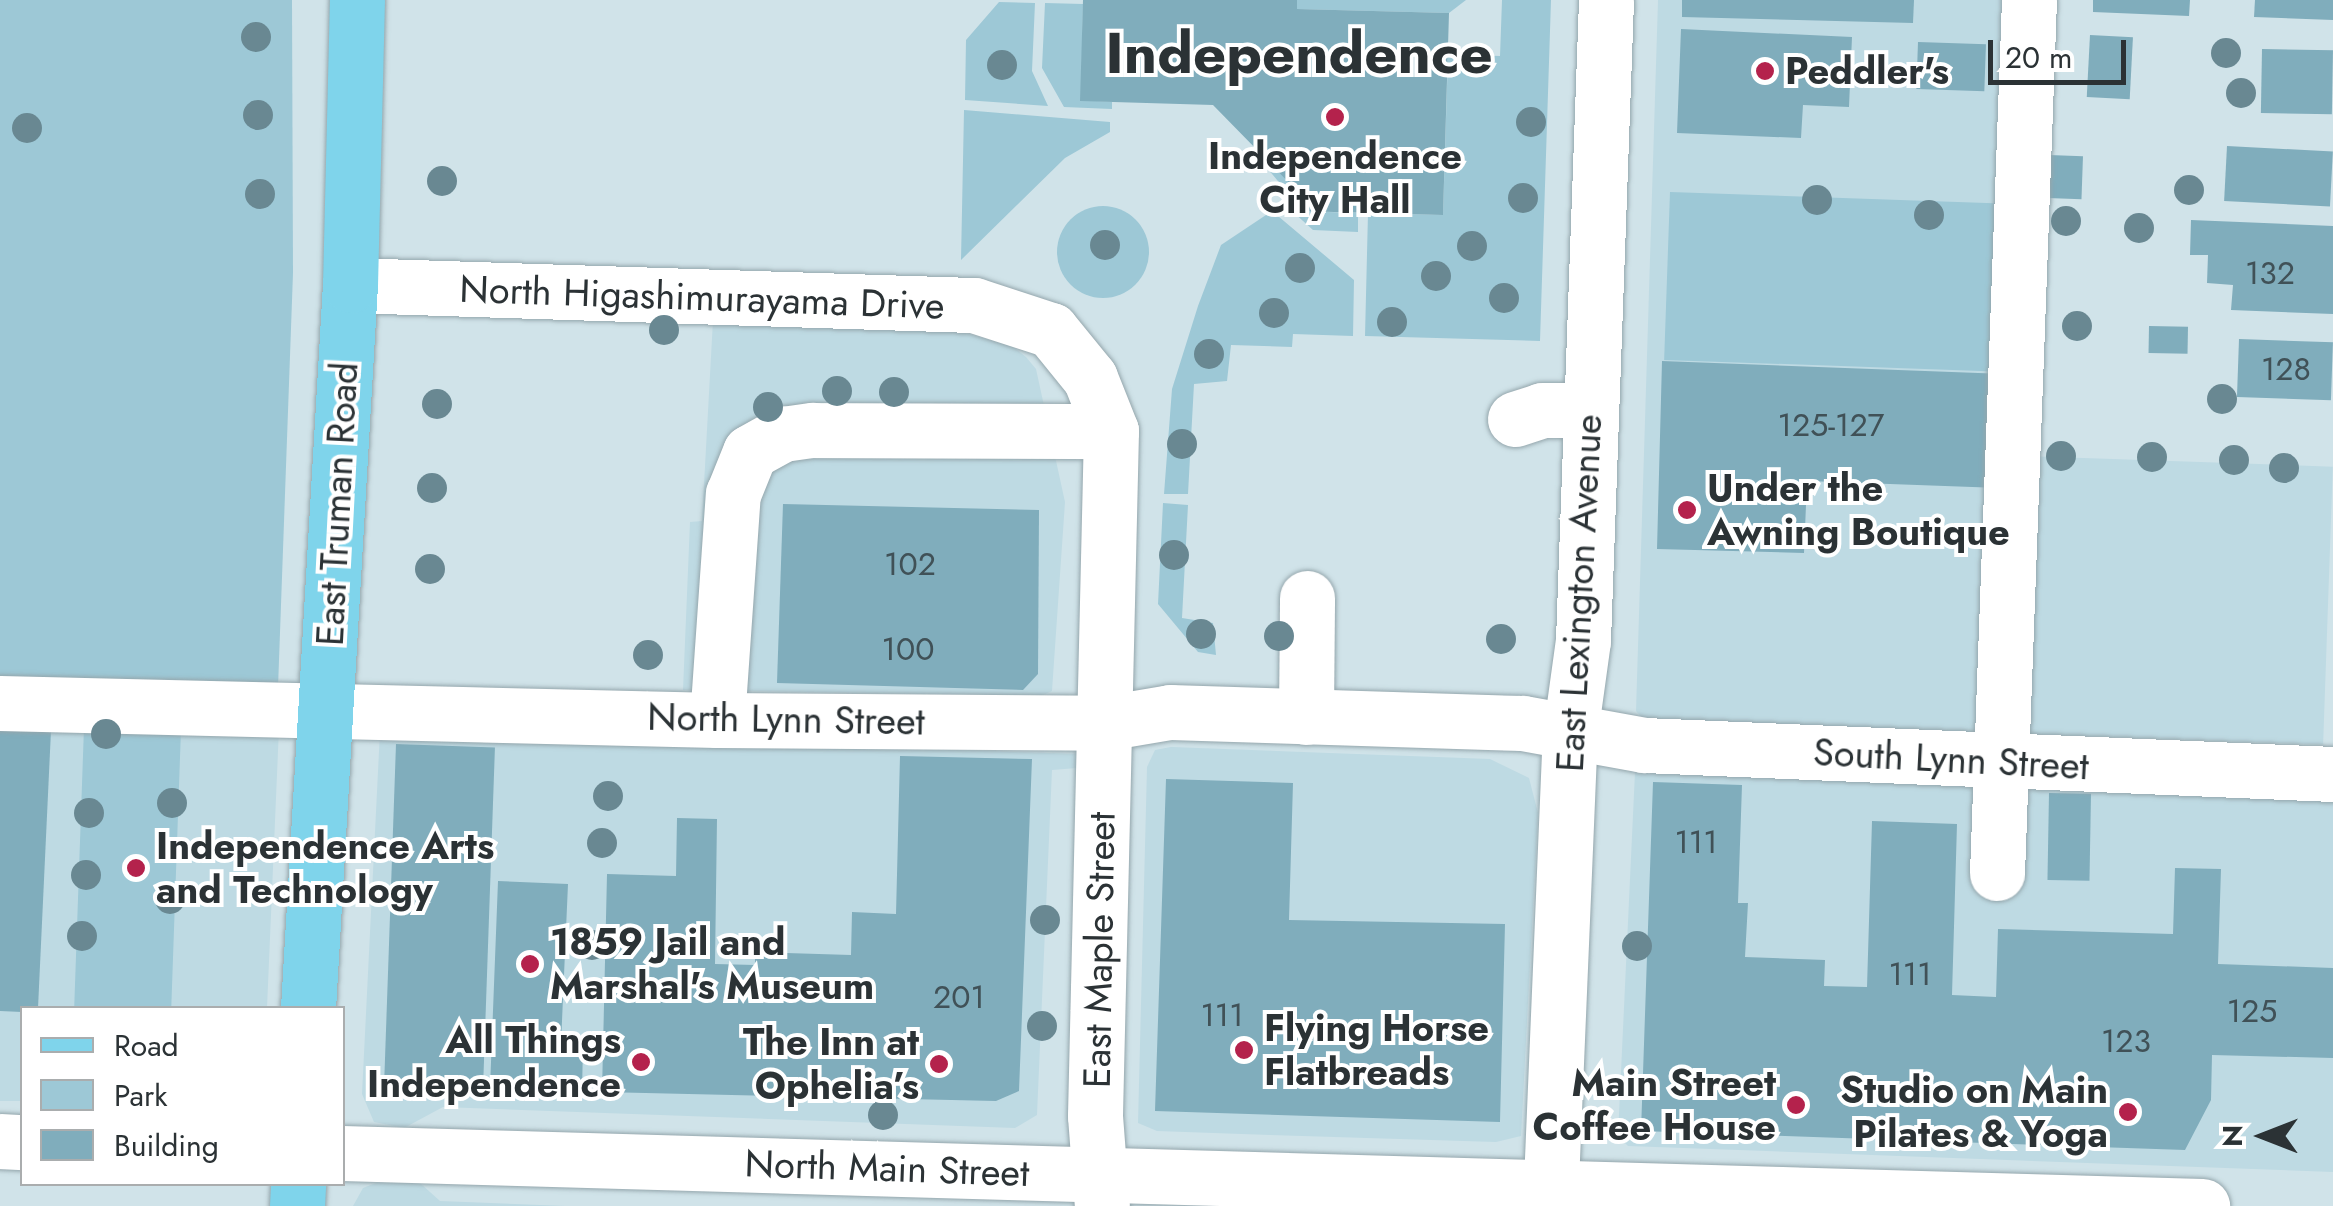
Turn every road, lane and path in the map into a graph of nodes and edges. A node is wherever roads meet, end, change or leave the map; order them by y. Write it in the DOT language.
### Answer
graph roads {
  1 [pos="356,0"];
  2 [pos="1606,0"];
  3 [pos="2029,0"];
  4 [pos="350,284"];
  5 [pos="1591,410"];
  6 [pos="1515,419"];
  7 [pos="1111,431"];
  8 [pos="1307,598"];
  9 [pos="0,703"];
  10 [pos="325,707"];
  11 [pos="1306,717"];
  12 [pos="717,720"];
  13 [pos="1105,723"];
  14 [pos="1570,734"];
  15 [pos="2004,763"];
  16 [pos="2333,774"];
  17 [pos="1997,873"];
  18 [pos="308,1006"];
  19 [pos="345,1154"];
  20 [pos="680,1183"];
  21 [pos="1099,1192"];
  22 [pos="1551,1196"];
  23 [pos="1969,1202"];
  24 [pos="2202,1206"];
  1 -- 4 [label="main road, East Truman Road"];
  2 -- 5 [label="street, East Lexington Avenue"];
  3 -- 15 [label="street"];
  4 -- 7 [label="street, North Higashimurayama Drive"];
  4 -- 10 [label="main road, East Truman Road"];
  5 -- 6 [label="street"];
  5 -- 14 [label="street, East Lexington Avenue"];
  7 -- 12 [label="street"];
  7 -- 13 [label="street, East Maple Street"];
  8 -- 11 [label="street"];
  9 -- 10 [label="street, North Lynn Street"];
  10 -- 12 [label="street, North Lynn Street"];
  10 -- 18 [label="main road, East Truman Road"];
  11 -- 13 [label="street, North Lynn Street"];
  11 -- 14 [label="street, North Lynn Street"];
  12 -- 13 [label="street, North Lynn Street"];
  13 -- 21 [label="street, East Maple Street"];
  14 -- 15 [label="street, South Lynn Street"];
  14 -- 22 [label="street, East Lexington Avenue"];
  15 -- 16 [label="street, South Lynn Street"];
  15 -- 17 [label="street"];
  19 -- 20 [label="street, North Main Street"];
  20 -- 21 [label="street, North Main Street"];
  21 -- 22 [label="street, North Main Street"];
  22 -- 23 [label="street, North Main Street"];
  23 -- 24 [label="street, North Main Street"];
}
